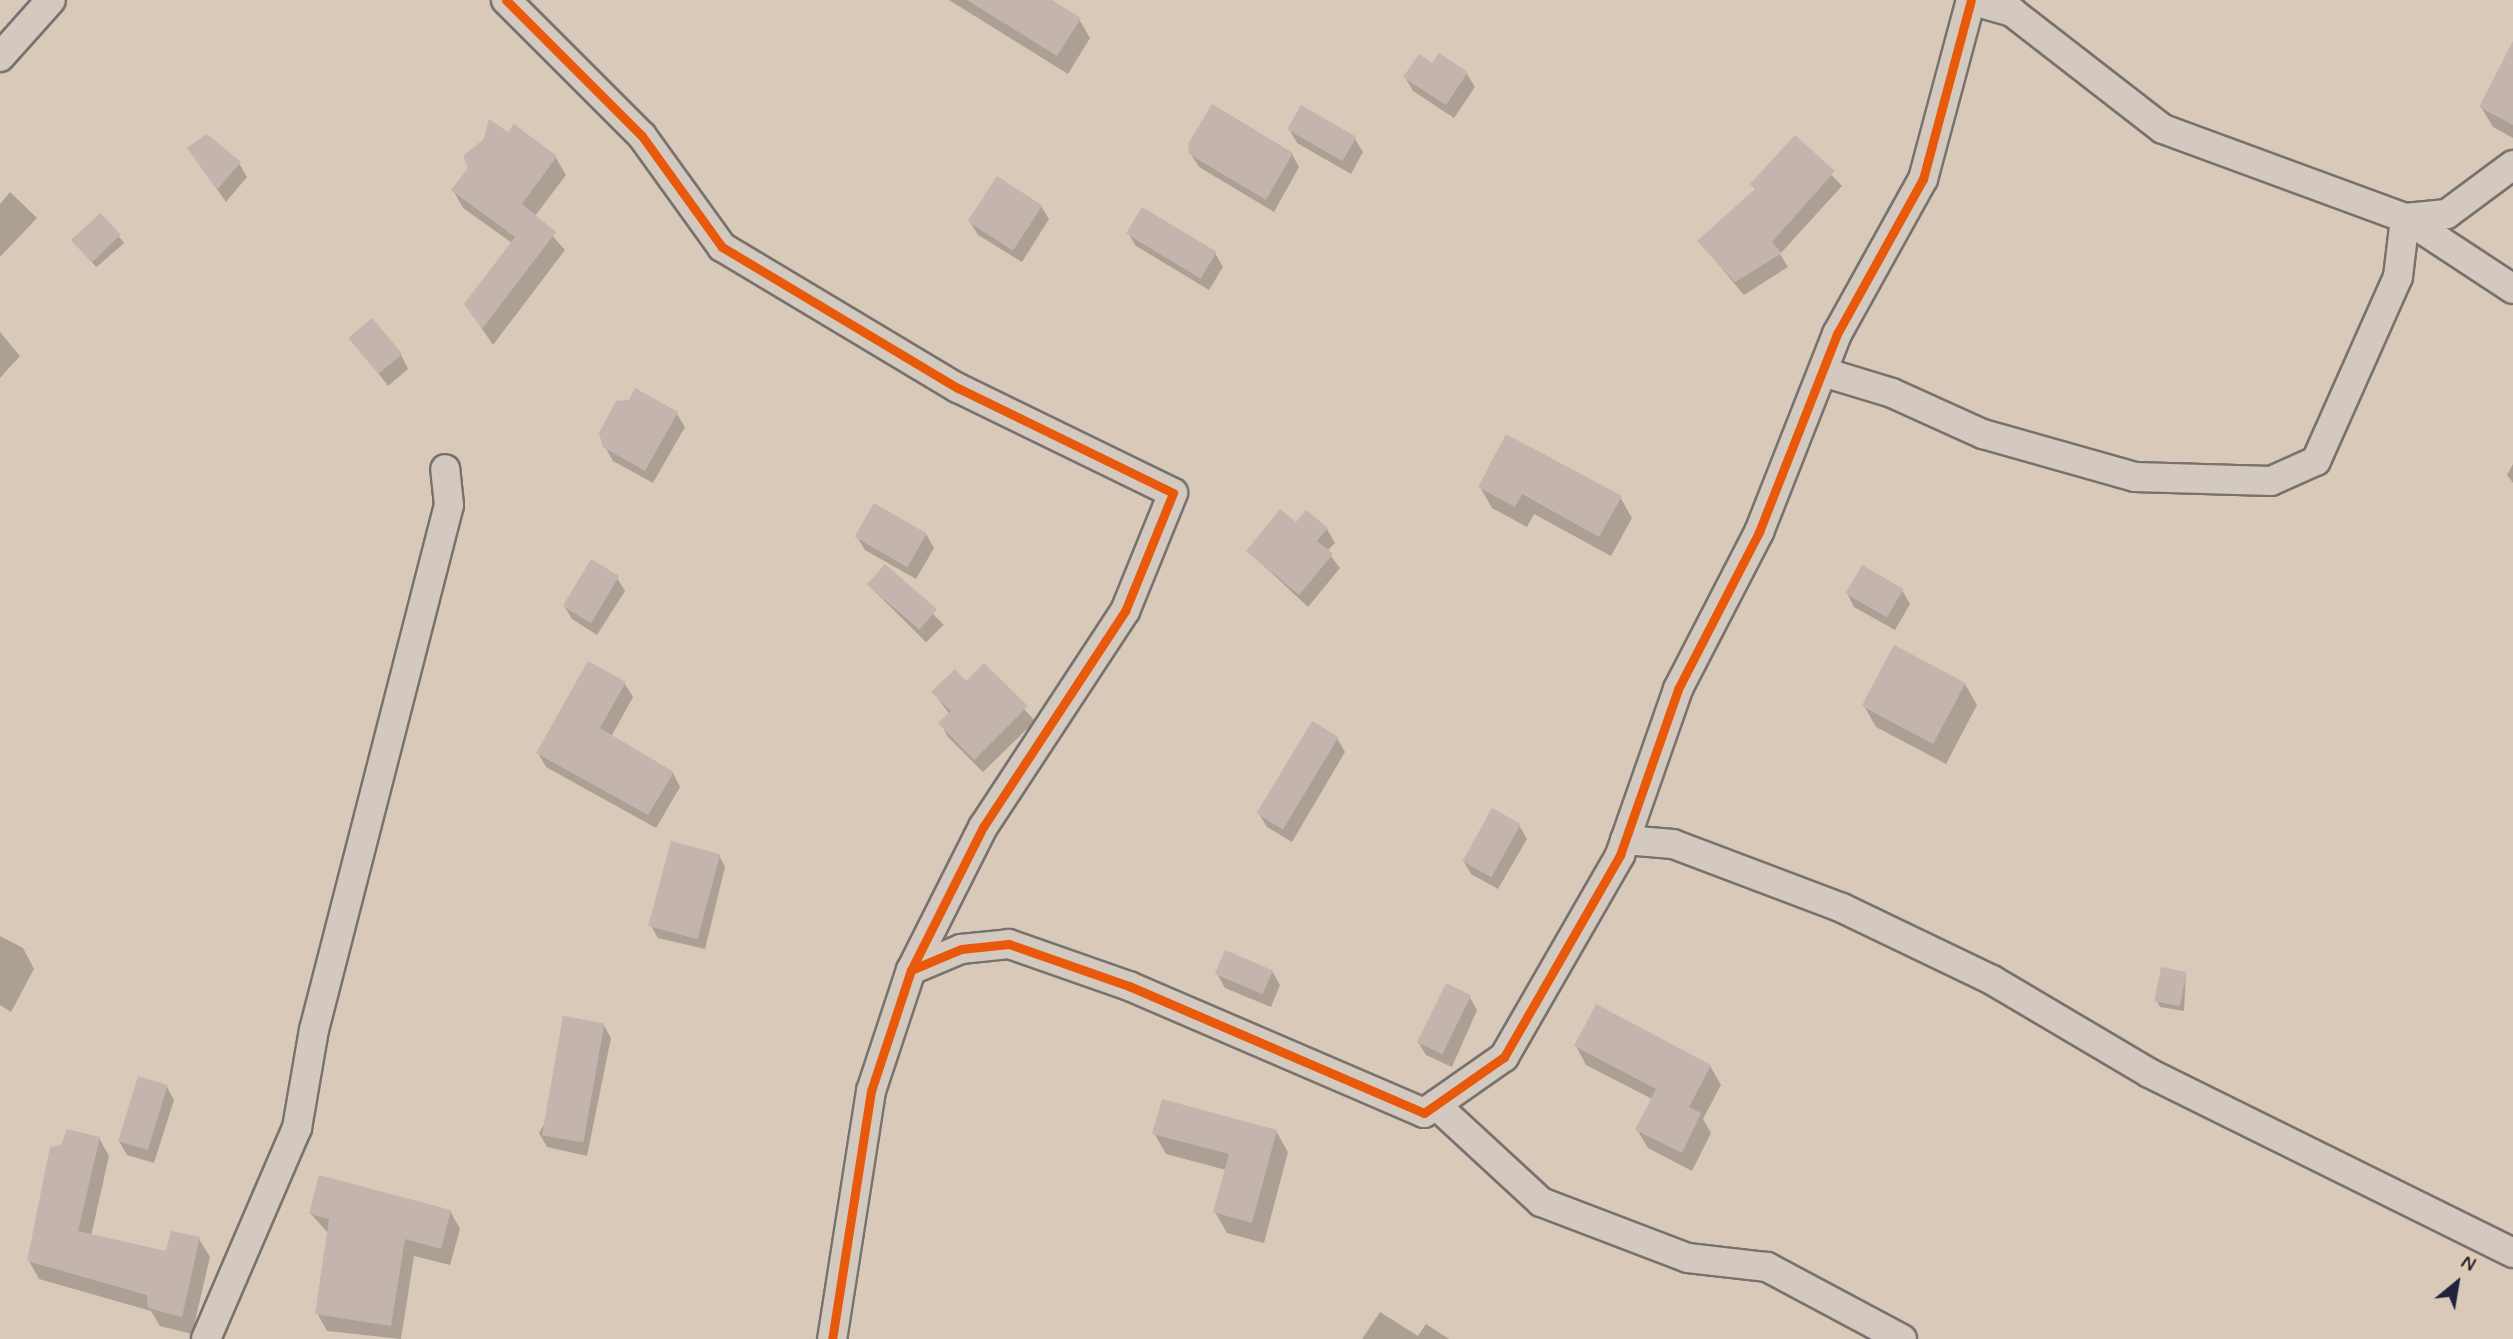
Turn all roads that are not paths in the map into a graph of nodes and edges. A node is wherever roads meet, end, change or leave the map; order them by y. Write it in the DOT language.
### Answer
graph roads {
  1 [pos="51,0"];
  2 [pos="506,0"];
  3 [pos="1970,0"];
  4 [pos="0,57"];
  5 [pos="2513,165"];
  6 [pos="2405,218"];
  7 [pos="2513,289"];
  8 [pos="1823,372"];
  9 [pos="444,468"];
  10 [pos="1625,840"];
  11 [pos="911,970"];
  12 [pos="1436,1105"];
  13 [pos="2513,1253"];
  14 [pos="206,1339"];
  15 [pos="832,1339"];
  16 [pos="1902,1339"];
  1 -- 4 [label="street"];
  2 -- 11 [label="street"];
  3 -- 6 [label="street"];
  3 -- 8 [label="street"];
  5 -- 6 [label="street"];
  6 -- 7 [label="street"];
  6 -- 8 [label="street"];
  8 -- 10 [label="street"];
  9 -- 14 [label="street"];
  10 -- 12 [label="street"];
  10 -- 13 [label="street"];
  11 -- 12 [label="street"];
  11 -- 15 [label="street"];
  12 -- 16 [label="street"];
}
